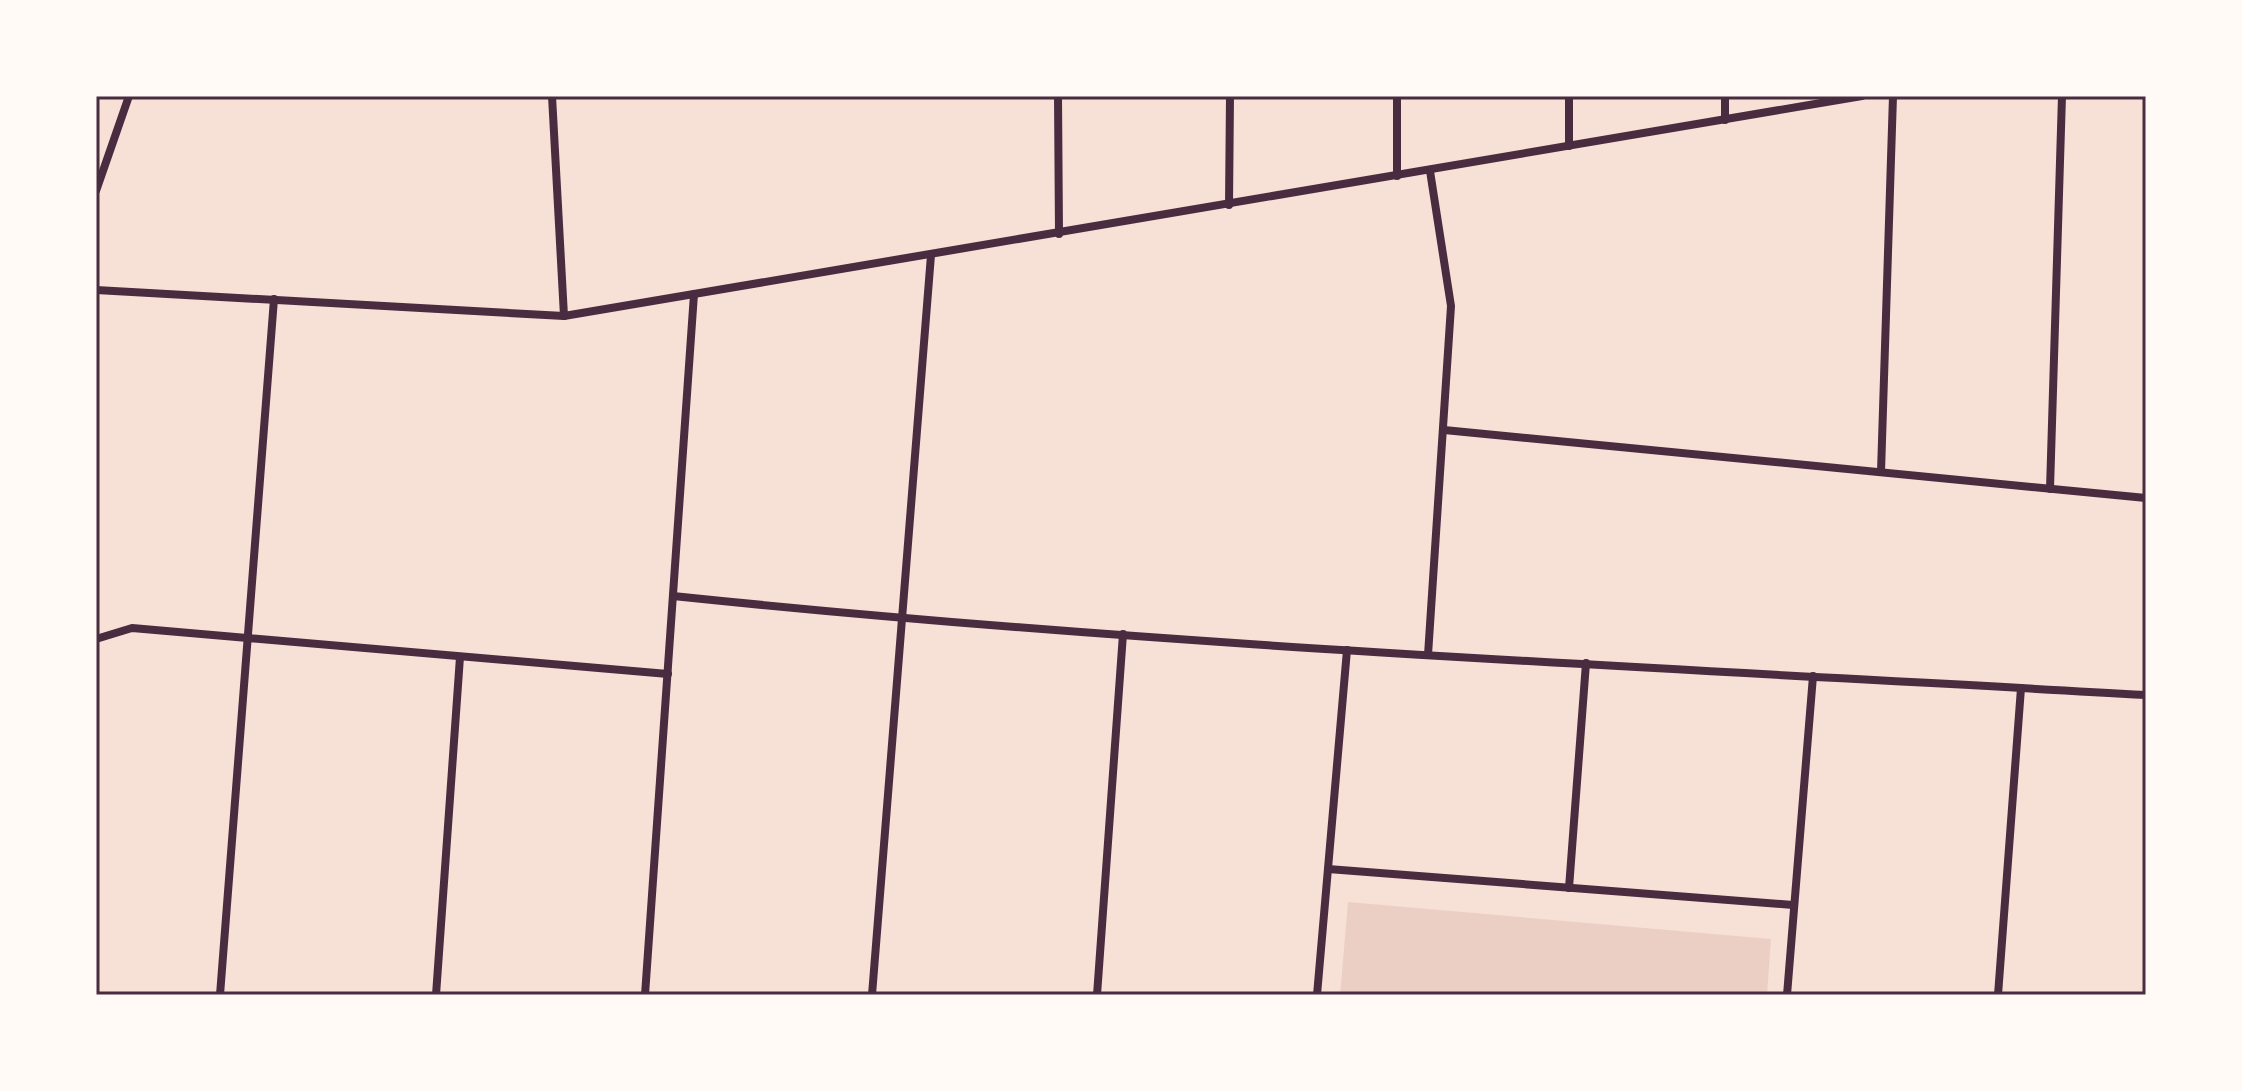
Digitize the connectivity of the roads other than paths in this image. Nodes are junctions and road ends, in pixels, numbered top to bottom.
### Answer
1 (129, 96) edge
2 (552, 96) edge
3 (1058, 96) edge
4 (1230, 96) edge
5 (1397, 96) edge
6 (1569, 96) edge
7 (1725, 96) edge
8 (1862, 96) edge
9 (1893, 96) edge
10 (2062, 96) edge
11 (1725, 120) junction
12 (1569, 146) junction
13 (1430, 171) junction
14 (1397, 176) junction
15 (96, 191) edge
16 (1229, 205) junction
17 (1059, 234) junction
18 (931, 255) junction
19 (96, 290) edge
20 (694, 294) junction
21 (274, 299) junction
22 (564, 316) junction
23 (1444, 430) junction
24 (1881, 472) junction
25 (2050, 489) junction
26 (2146, 498) edge
27 (673, 596) junction
28 (902, 620) junction
29 (1123, 634) junction
30 (249, 638) junction
31 (96, 639) edge
32 (1347, 650) junction
33 (1428, 655) junction
34 (460, 657) junction
35 (1586, 663) junction
36 (668, 674) junction
37 (1813, 676) junction
38 (2021, 688) junction
39 (2146, 695) edge
40 (1328, 869) junction
41 (1569, 888) junction
42 (1793, 905) junction
43 (220, 995) edge
44 (436, 995) edge
45 (645, 995) edge
46 (872, 995) edge
47 (1097, 995) edge
48 (1317, 995) edge
49 (1787, 995) edge
50 (1998, 995) edge

1 - 15 street
2 - 22 street
3 - 17 street
4 - 16 street
5 - 14 street
6 - 12 street
7 - 11 street
8 - 11 street
9 - 24 street
10 - 25 street
11 - 12 street
12 - 13 street
13 - 14 street
13 - 23 street
14 - 16 street
16 - 17 street
17 - 18 street
18 - 20 street
18 - 28 street
19 - 21 street
20 - 22 street
20 - 27 street
21 - 22 street
21 - 30 street
23 - 24 street
23 - 33 street
24 - 25 street
25 - 26 street
27 - 28 street
27 - 36 street
28 - 29 street
28 - 46 street
29 - 32 street
29 - 47 street
30 - 31 street
30 - 34 street
30 - 43 street
32 - 33 street
32 - 40 street
33 - 35 street
34 - 36 street
34 - 44 street
35 - 37 street
35 - 41 street
36 - 45 street
37 - 38 street
37 - 42 street
38 - 39 street
38 - 50 street
40 - 41 street
40 - 48 street
41 - 42 street
42 - 49 street

